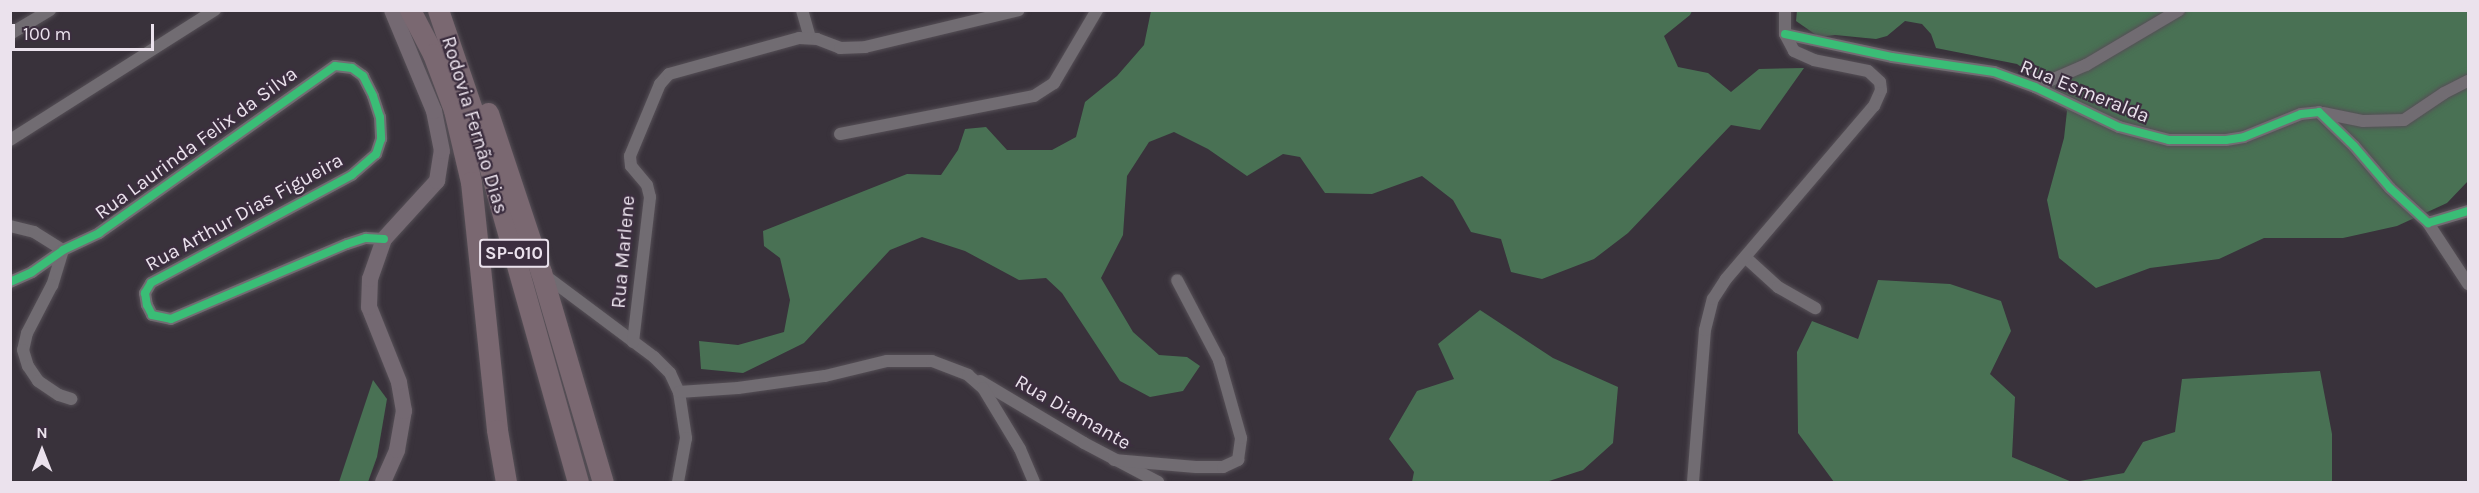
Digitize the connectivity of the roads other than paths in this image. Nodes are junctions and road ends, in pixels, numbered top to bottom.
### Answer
1 (50, 10) edge
2 (215, 10) edge
3 (392, 10) edge
4 (399, 10) edge
5 (410, 10) edge
6 (802, 10) edge
7 (1019, 10) edge
8 (1097, 10) edge
9 (1785, 10) edge
10 (2179, 10) edge
11 (441, 17) edge
12 (10, 34) edge
13 (1785, 34) junction
14 (810, 38) junction
15 (433, 54) junction
16 (2469, 81) edge
17 (2035, 87) junction
18 (2319, 112) junction
19 (380, 117) joint
20 (840, 134) dead end
21 (10, 140) edge
22 (2469, 211) edge
23 (2428, 223) junction
24 (10, 226) edge
25 (384, 238) junction
26 (63, 250) junction
27 (1745, 257) junction
28 (541, 272) junction
29 (1178, 280) dead end
30 (10, 282) edge
31 (2469, 284) edge
32 (1815, 308) dead end
33 (633, 342) junction
34 (968, 375) junction
35 (679, 393) junction
36 (71, 399) dead end
37 (1114, 460) junction
38 (1036, 482) edge
39 (383, 483) edge
40 (506, 483) edge
41 (578, 483) edge
42 (603, 483) edge
43 (678, 483) edge
44 (1158, 483) edge
45 (1693, 483) edge

1 - 12 street
2 - 21 street
3 - 25 street
4 - 15 highway
5 - 15 highway, Rodovia Fernão Dias / SP-010
6 - 14 street
7 - 14 street, Rua Marlene
8 - 20 street
9 - 13 street
10 - 17 street
11 - 28 highway
11 - 41 highway, Rodovia Fernão Dias / SP-010
13 - 17 street, Rua Esmeralda
13 - 27 street
14 - 33 street, Rua Marlene
15 - 40 highway, Rodovia Fernão Dias / SP-010
16 - 18 street, Rua Esmeralda
17 - 18 street, Rua Esmeralda
18 - 23 street
19 - 25 street, Rua Arthur Dias Figueira
19 - 26 street, Rua Laurinda Felix da Silva
22 - 23 street
23 - 31 street
24 - 26 street
25 - 39 street
26 - 30 street, Rua Laurinda Felix da Silva
26 - 36 street
27 - 32 street
27 - 45 street
28 - 33 street
28 - 42 highway
29 - 37 street
33 - 35 street
34 - 35 street, Rua Diamante
34 - 37 street, Rua Diamante
34 - 38 street
35 - 43 street
37 - 44 street, Rua Diamante

